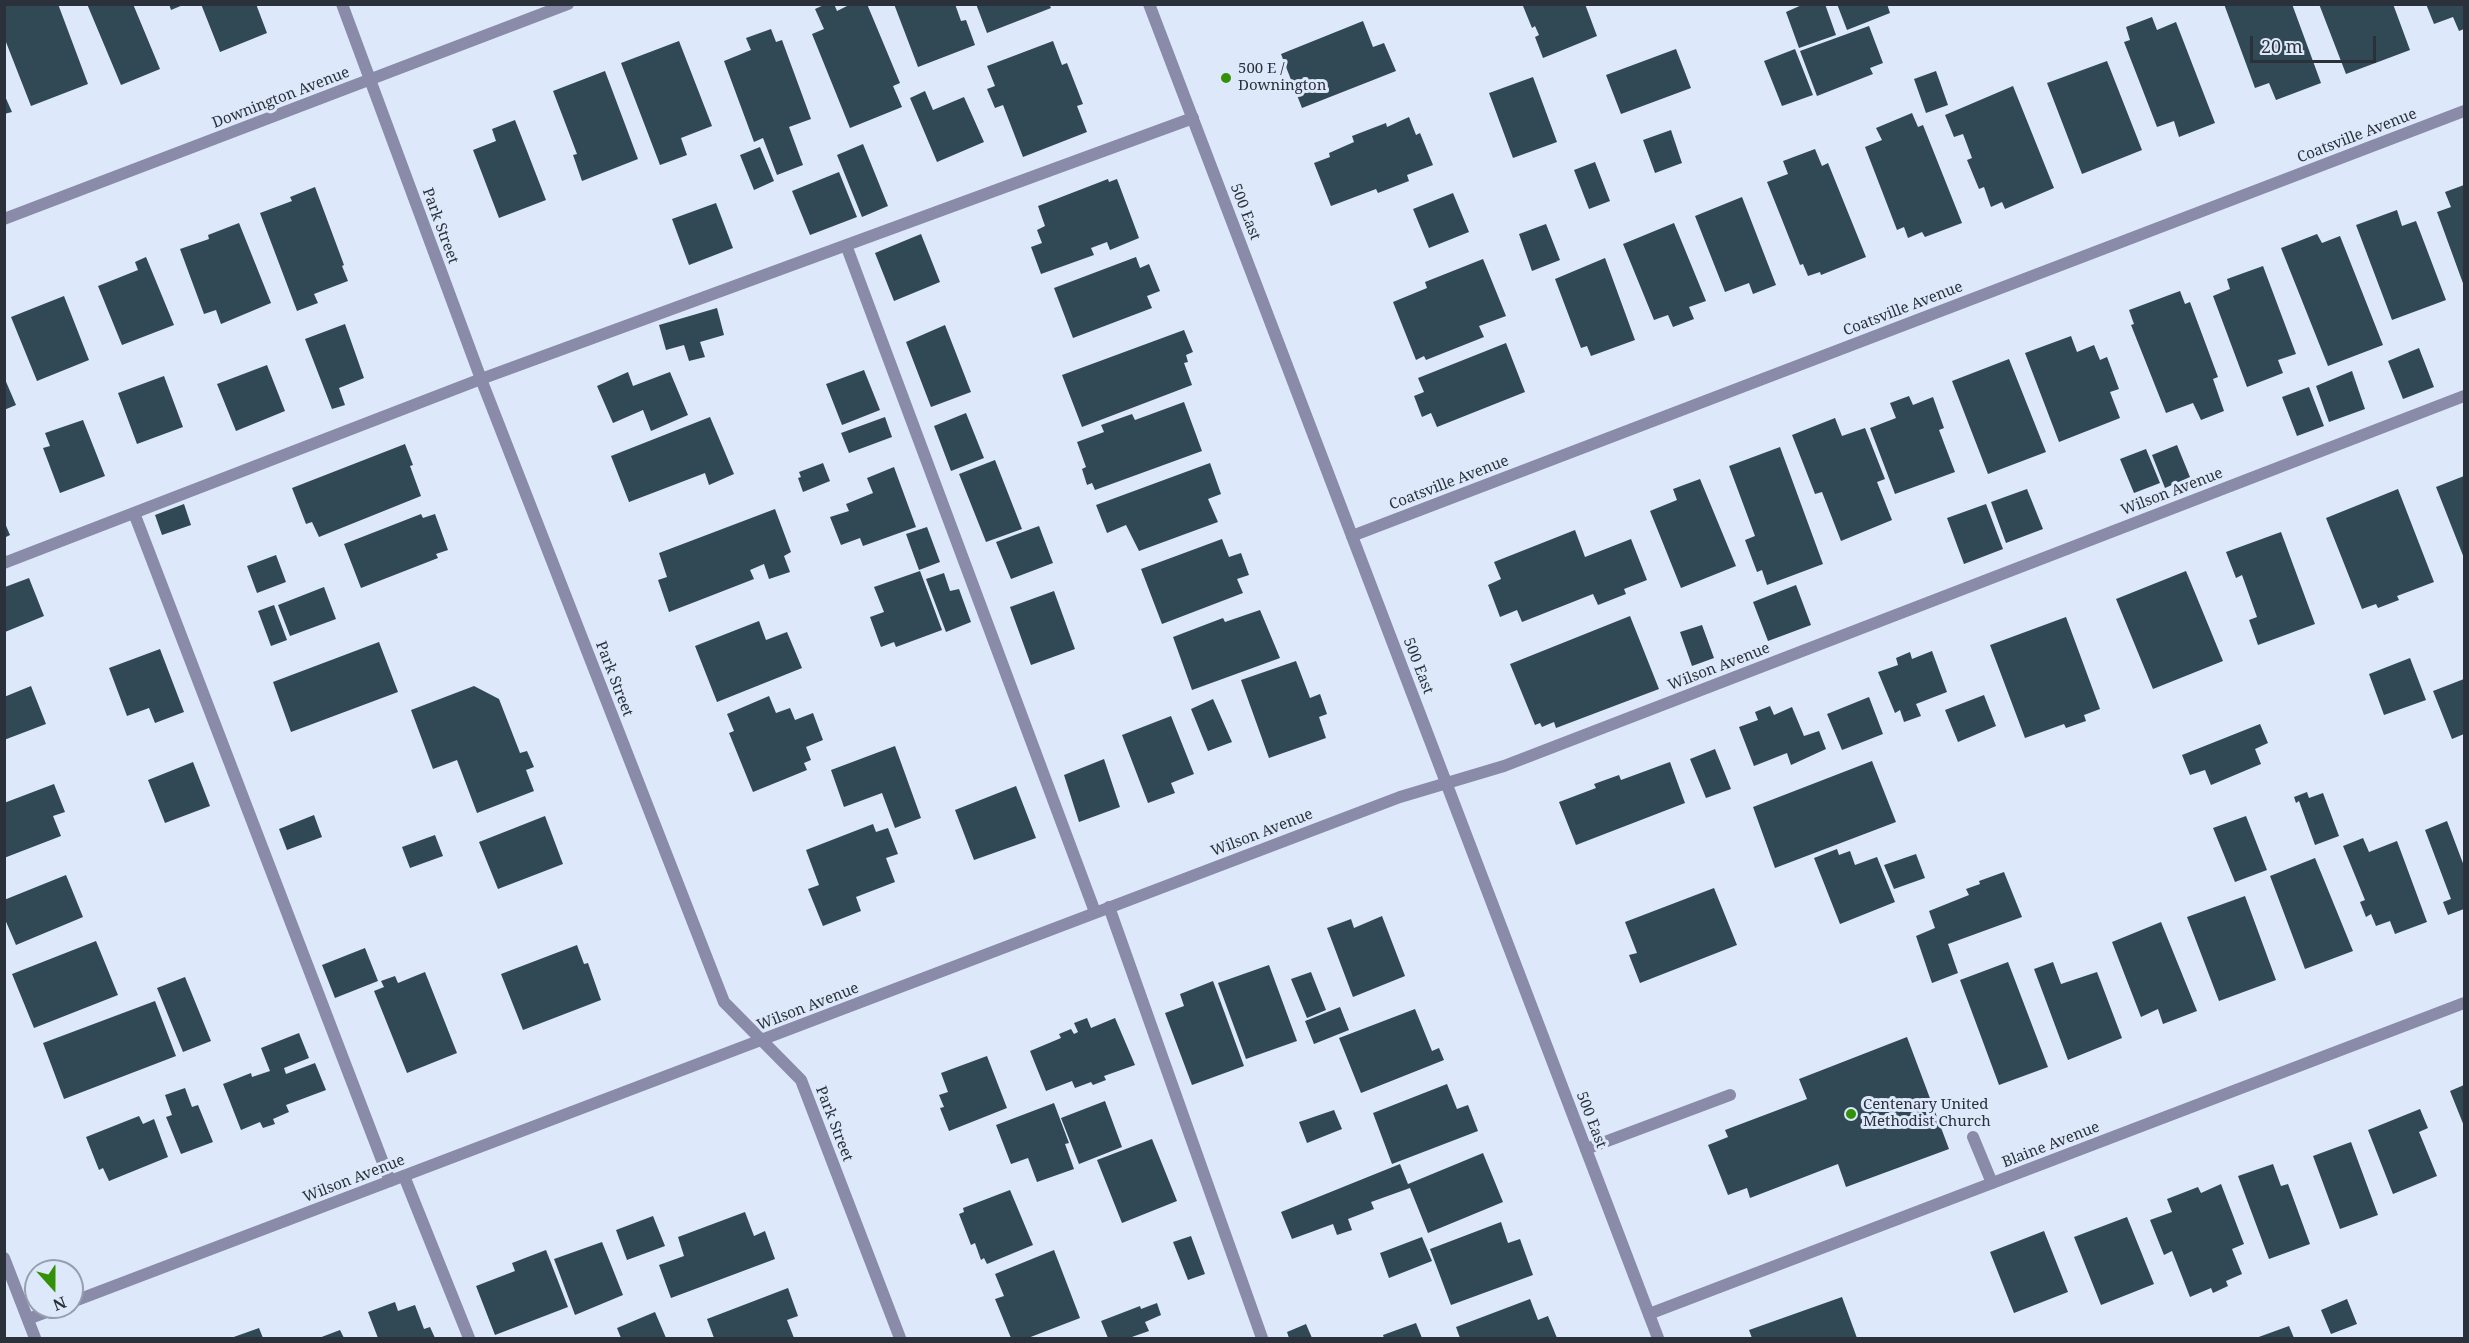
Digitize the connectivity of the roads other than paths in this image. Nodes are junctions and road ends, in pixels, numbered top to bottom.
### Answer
1 (342, 4) edge
2 (568, 4) edge
3 (1151, 5) edge
4 (370, 80) junction
5 (2464, 111) edge
6 (1193, 118) junction
7 (4, 219) edge
8 (846, 245) junction
9 (481, 379) junction
10 (2464, 396) edge
11 (134, 513) junction
12 (1352, 536) junction
13 (4, 563) edge
14 (1446, 783) junction
15 (1109, 907) junction
16 (1095, 912) junction
17 (2464, 1003) edge
18 (763, 1040) junction
19 (1730, 1095) dead end
20 (1973, 1137) dead end
21 (1586, 1149) junction
22 (404, 1176) junction
23 (390, 1181) junction
24 (1992, 1184) junction
25 (4, 1258) edge
26 (84, 1297) edge
27 (24, 1309) edge
28 (1649, 1314) junction
29 (28, 1319) edge
30 (35, 1338) edge
31 (469, 1338) edge
32 (900, 1338) edge
33 (1262, 1338) edge
34 (1658, 1338) edge

1 - 4 street, Park Street
2 - 4 street, Downington Avenue
3 - 6 street, 500 East
4 - 7 street, Downington Avenue
4 - 9 street, Park Street
5 - 12 street, Coatsville Avenue
6 - 8 street
6 - 12 street, 500 East
8 - 9 street
8 - 16 street
9 - 11 street
9 - 18 street, Park Street
10 - 14 street, Wilson Avenue
11 - 13 street
11 - 23 street
12 - 14 street, 500 East
14 - 15 street, Wilson Avenue
14 - 21 street, 500 East
15 - 16 street, Wilson Avenue
15 - 33 street
16 - 18 street, Wilson Avenue
17 - 24 street, Blaine Avenue
18 - 22 street, Wilson Avenue
18 - 32 street, Park Street
19 - 21 street
20 - 24 street
21 - 28 street, 500 East
22 - 23 street, Wilson Avenue
22 - 31 street
23 - 26 street, Wilson Avenue
24 - 28 street, Blaine Avenue
25 - 27 street
28 - 34 street, 500 East
29 - 30 street

